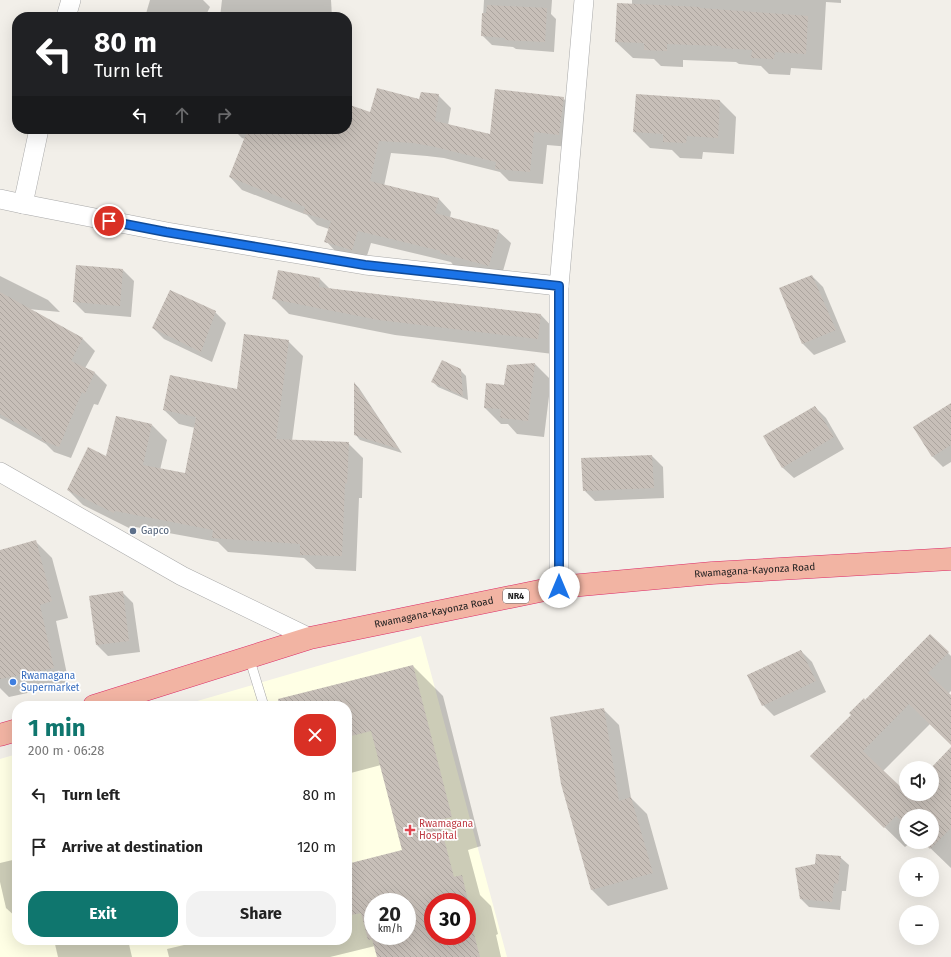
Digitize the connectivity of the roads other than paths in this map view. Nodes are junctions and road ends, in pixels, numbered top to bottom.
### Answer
1 (71, 0) edge
2 (584, 0) edge
3 (67, 12) edge
4 (38, 134) edge
5 (0, 199) edge
6 (22, 204) junction
7 (559, 286) junction
8 (0, 472) edge
9 (951, 559) edge
10 (559, 587) junction
11 (310, 638) junction
12 (249, 657) junction
13 (110, 701) edge
14 (262, 701) edge
15 (12, 731) edge
16 (0, 735) edge

1 - 3 street
2 - 7 street
4 - 6 street
5 - 6 street
6 - 7 street
7 - 10 street
8 - 11 street
9 - 10 highway, Rwamagana-Kayonza Road / NR4
10 - 11 highway, Rwamagana-Kayonza Road / NR4
11 - 12 highway, Rwamagana-Kayonza Road / NR4
12 - 13 highway, Rwamagana-Kayonza Road / NR4
12 - 14 lane
15 - 16 highway

